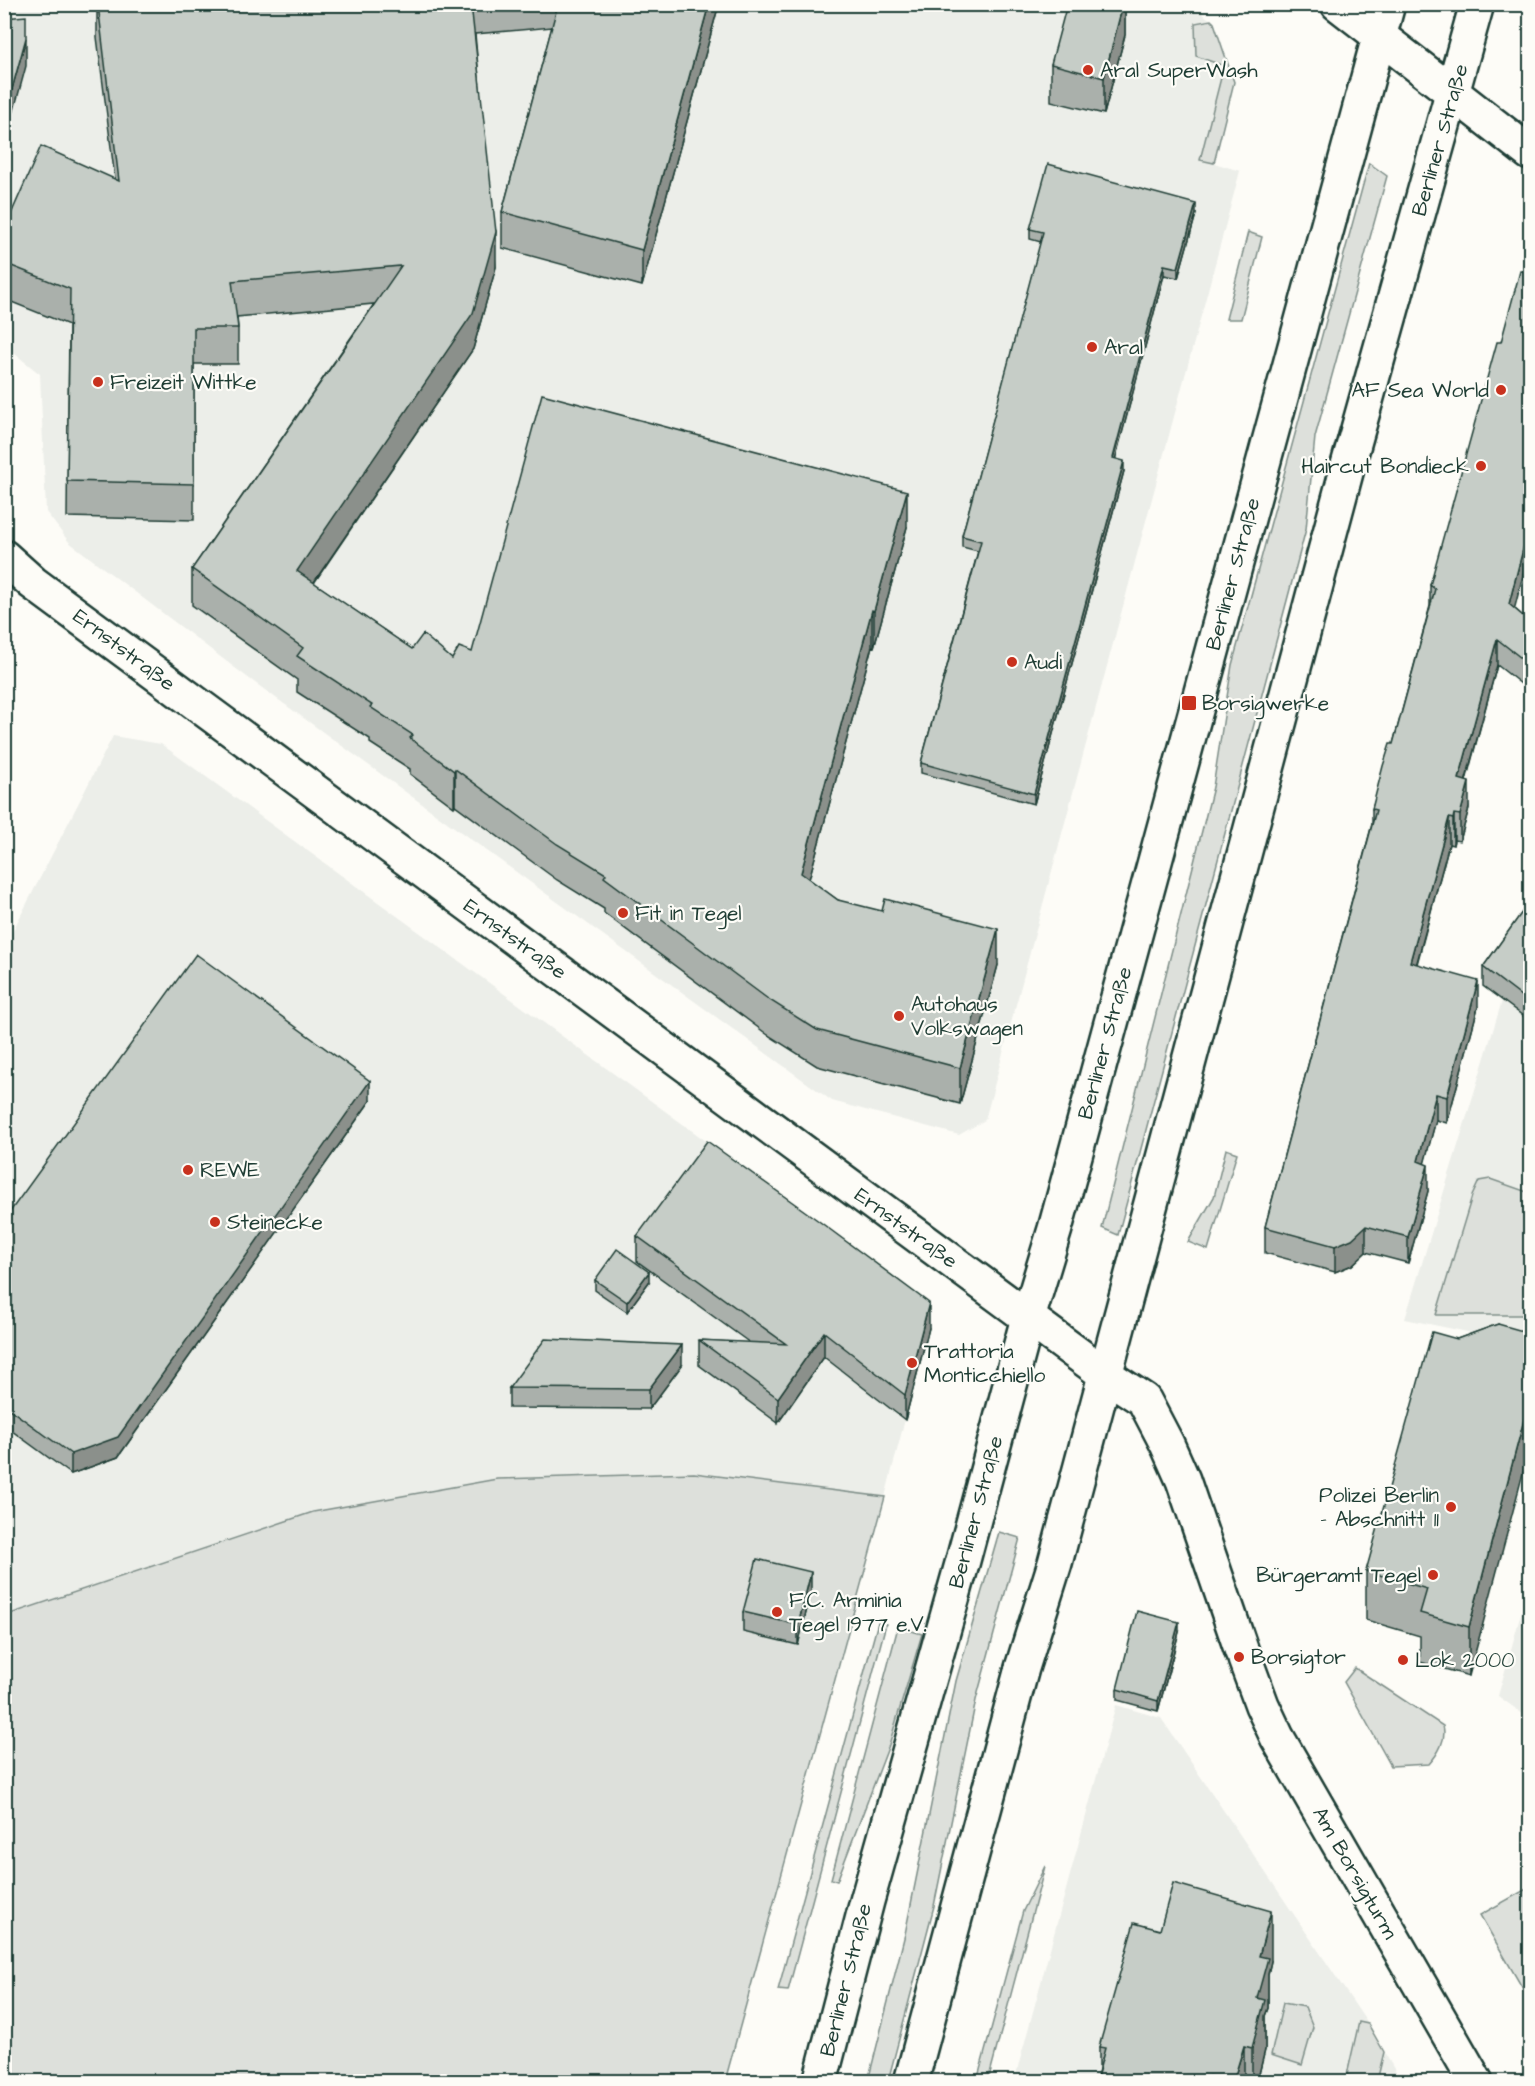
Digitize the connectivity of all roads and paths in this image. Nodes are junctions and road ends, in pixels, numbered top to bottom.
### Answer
1 (1338, 4) edge
2 (1388, 4) edge
3 (1477, 4) edge
4 (1380, 36) junction
5 (1453, 93) junction
6 (1530, 153) edge
7 (4, 557) edge
8 (1028, 1318) junction
9 (1106, 1375) junction
10 (820, 2082) edge
11 (911, 2082) edge
12 (1476, 2082) edge

1 - 4 main road
2 - 4 main road, Berliner Straße
3 - 5 main road, Berliner Straße
4 - 5 main road
4 - 8 main road, Berliner Straße
5 - 6 main road
5 - 9 main road, Berliner Straße
7 - 8 main road, Ernststraße
8 - 9 main road, Am Borsigturm
8 - 10 main road, Berliner Straße
9 - 11 main road, Berliner Straße
9 - 12 main road, Am Borsigturm

